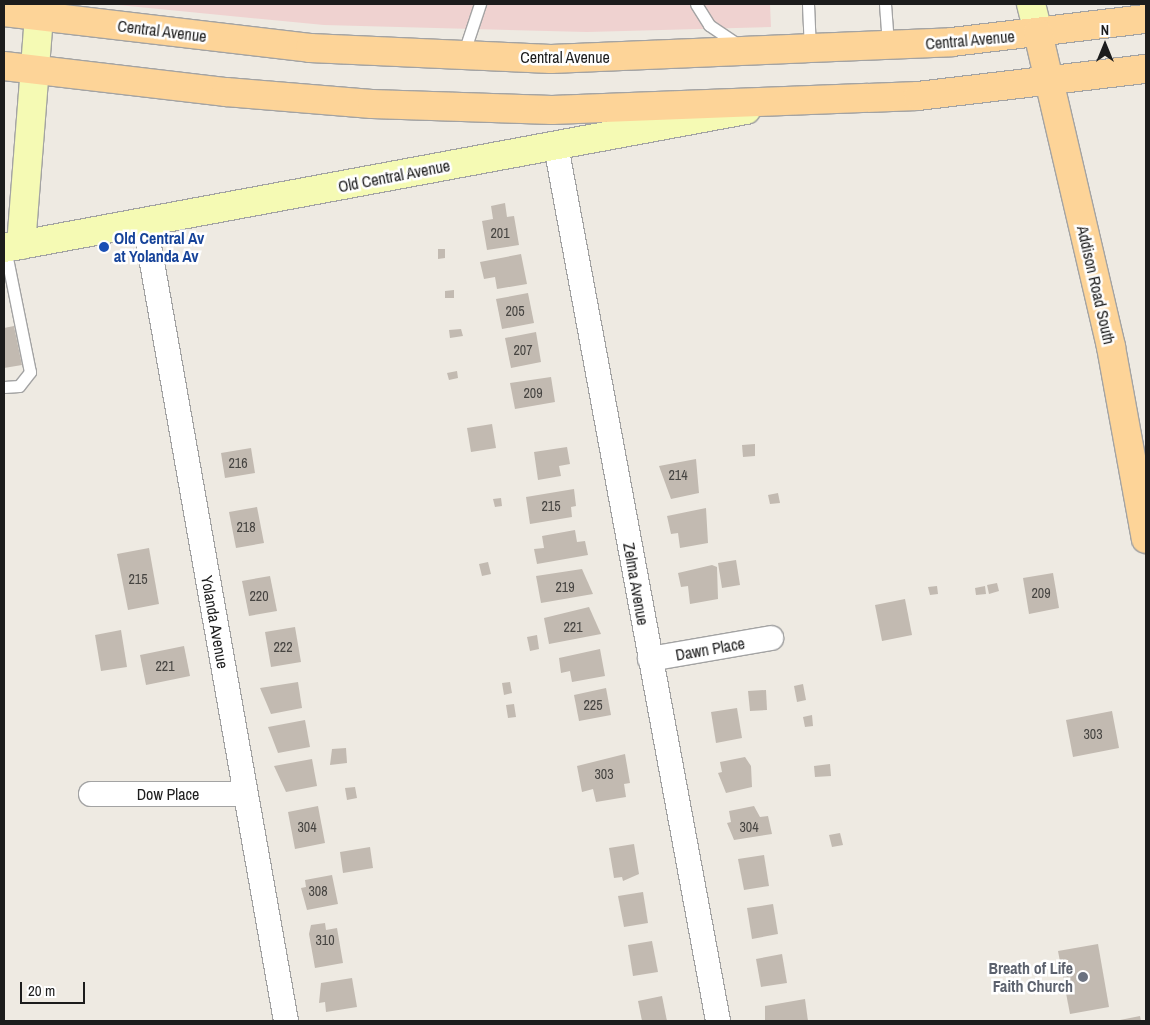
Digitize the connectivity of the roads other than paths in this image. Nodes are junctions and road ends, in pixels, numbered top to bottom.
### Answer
1 (480, 4) edge
2 (696, 4) edge
3 (808, 4) edge
4 (885, 4) edge
5 (1031, 4) edge
6 (41, 10) edge
7 (4, 12) edge
8 (1146, 19) edge
9 (1038, 33) junction
10 (888, 46) junction
11 (810, 52) junction
12 (772, 53) junction
13 (463, 56) junction
14 (4, 66) edge
15 (1146, 69) edge
16 (35, 70) junction
17 (1050, 83) junction
18 (784, 102) junction
19 (556, 146) junction
20 (145, 223) junction
21 (10, 247) edge
22 (8, 296) edge
23 (4, 387) edge
24 (1146, 539) edge
25 (771, 638) dead end
26 (650, 660) junction
27 (91, 794) dead end
28 (245, 794) junction
29 (286, 1021) edge
30 (718, 1021) edge

1 - 13 lane
2 - 12 lane
3 - 11 lane
4 - 10 lane
5 - 9 main road
6 - 7 main road, Central Avenue
6 - 13 main road, Central Avenue
6 - 16 main road
8 - 9 main road, Central Avenue
9 - 10 main road, Central Avenue
9 - 17 main road, Addison Road South
10 - 11 main road, Central Avenue
11 - 12 main road, Central Avenue
12 - 13 main road, Central Avenue
14 - 16 main road
15 - 17 main road
16 - 18 main road
16 - 21 main road
17 - 18 main road
17 - 24 main road, Addison Road South
18 - 19 main road, Old Central Avenue
19 - 20 main road, Old Central Avenue
19 - 26 street, Zelma Avenue
20 - 21 main road, Old Central Avenue
20 - 28 street, Yolanda Avenue
21 - 22 lane
22 - 23 lane
25 - 26 street, Dawn Place
26 - 30 street, Zelma Avenue
27 - 28 street, Dow Place
28 - 29 street, Yolanda Avenue

